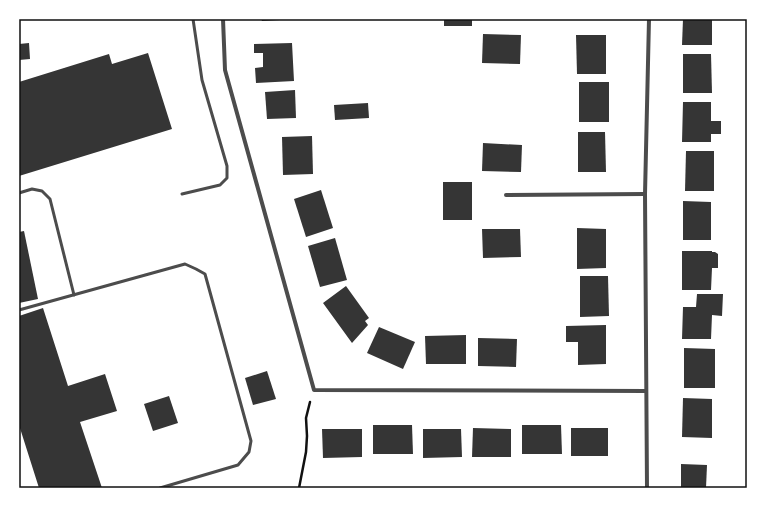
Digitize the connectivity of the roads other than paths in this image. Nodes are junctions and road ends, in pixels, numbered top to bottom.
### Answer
1 (193, 19) edge
2 (223, 19) edge
3 (649, 19) edge
4 (19, 193) edge
5 (182, 194) dead end
6 (645, 194) junction
7 (506, 196) dead end
8 (74, 295) junction
9 (19, 310) edge
10 (646, 391) junction
11 (165, 487) edge
12 (160, 488) edge
13 (647, 488) edge

1 - 5 lane
2 - 10 street
3 - 6 street
4 - 8 lane
6 - 7 street
6 - 10 street
8 - 9 lane
8 - 11 lane
10 - 13 street
11 - 12 lane

